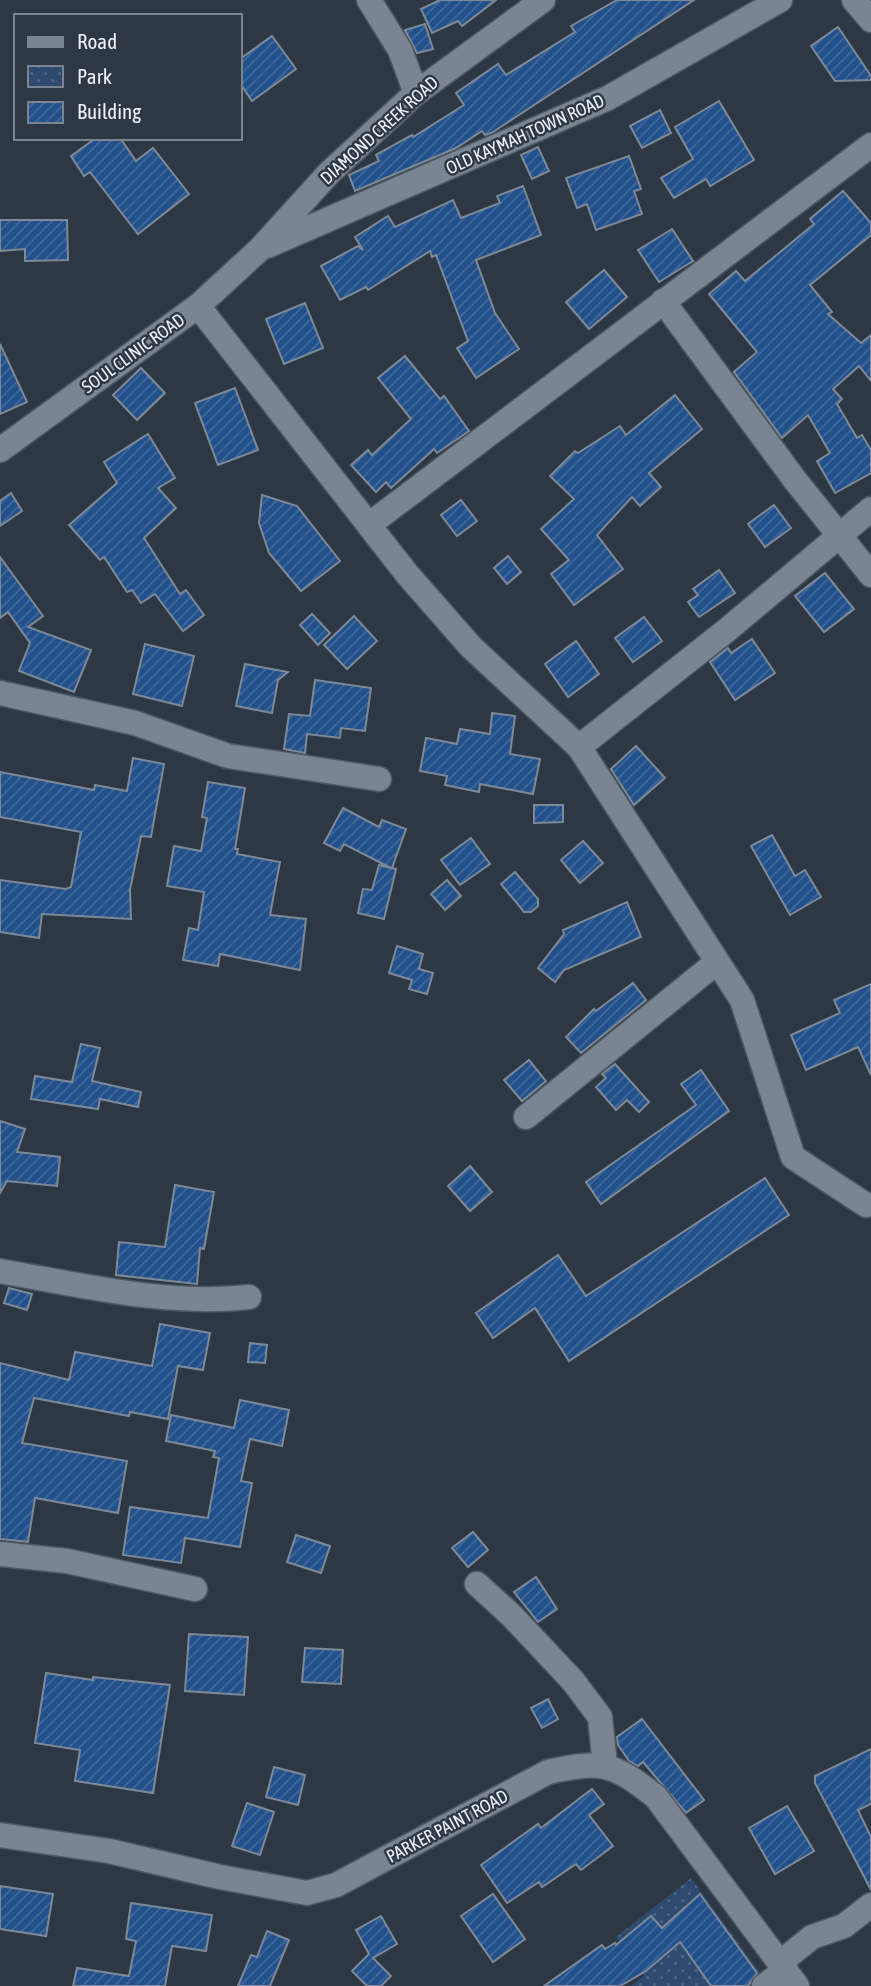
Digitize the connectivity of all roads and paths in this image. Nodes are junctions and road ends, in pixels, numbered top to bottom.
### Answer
1 (369, 0) edge
2 (543, 0) edge
3 (780, 0) edge
4 (854, 0) edge
5 (871, 20) edge
6 (416, 93) junction
7 (871, 145) edge
8 (260, 249) junction
9 (663, 301) junction
10 (198, 306) junction
11 (0, 450) edge
12 (871, 509) edge
13 (370, 524) junction
14 (838, 534) junction
15 (871, 575) edge
16 (0, 693) edge
17 (579, 747) junction
18 (379, 779) dead end
19 (717, 962) junction
20 (526, 1117) dead end
21 (866, 1205) dead end
22 (0, 1271) edge
23 (250, 1297) dead end
24 (0, 1554) edge
25 (477, 1584) dead end
26 (195, 1590) dead end
27 (605, 1765) junction
28 (0, 1835) edge
29 (871, 1905) edge
30 (788, 1973) edge
31 (764, 1986) edge

1 - 6 street
2 - 6 street, DIAMOND CREEK ROAD
3 - 8 street, OLD KAYMAH TOWN ROAD
4 - 5 street
6 - 8 street, DIAMOND CREEK ROAD
7 - 9 street
8 - 10 street, SOUL CLINIC ROAD
9 - 13 street
9 - 14 street
10 - 11 street, SOUL CLINIC ROAD
10 - 13 street
12 - 14 street
13 - 17 street
14 - 15 street
14 - 17 street
16 - 18 street
17 - 19 street
19 - 20 street
19 - 21 street
22 - 23 street
24 - 26 street
25 - 27 street
27 - 28 street, PARKER PAINT ROAD
27 - 30 street
29 - 30 street
30 - 31 street

